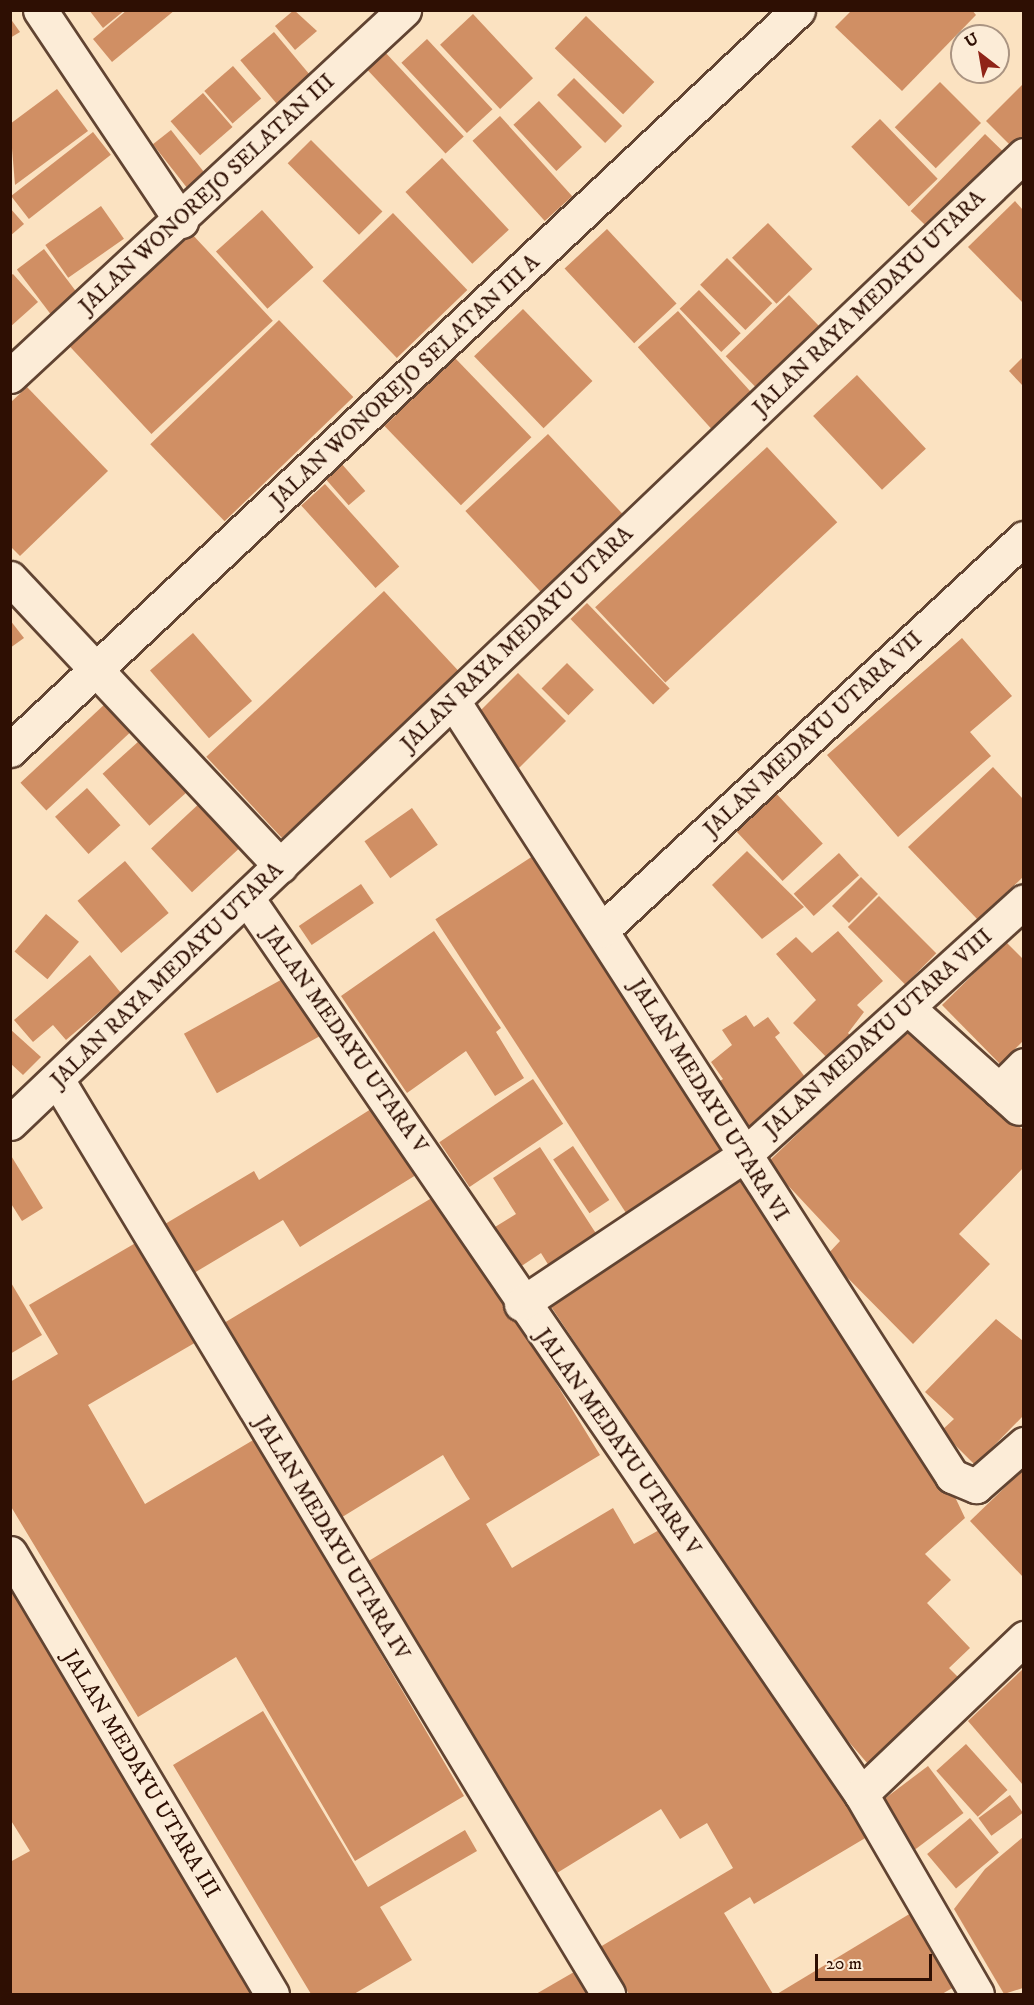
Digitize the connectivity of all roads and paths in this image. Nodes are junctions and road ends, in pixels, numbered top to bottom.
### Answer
1 (40, 10) edge
2 (404, 10) edge
3 (798, 10) edge
4 (1019, 169) edge
5 (181, 221) junction
6 (10, 376) edge
7 (1023, 538) edge
8 (10, 579) edge
9 (97, 669) junction
10 (453, 701) junction
11 (10, 750) edge
12 (280, 866) junction
13 (247, 898) junction
14 (1023, 901) edge
15 (602, 930) junction
16 (908, 1008) junction
17 (1023, 1065) edge
18 (58, 1081) junction
19 (10, 1123) edge
20 (743, 1156) junction
21 (521, 1304) junction
22 (1023, 1444) edge
23 (10, 1552) edge
24 (1023, 1638) edge
25 (861, 1794) junction
26 (272, 1995) edge
27 (608, 1995) edge
28 (976, 1995) edge

1 - 5 street
2 - 5 street, JALAN WONOREJO SELATAN III
3 - 9 street, JALAN WONOREJO SELATAN III A
4 - 10 street, JALAN RAYA MEDAYU UTARA
5 - 6 street, JALAN WONOREJO SELATAN III
7 - 15 street, JALAN MEDAYU UTARA VII
8 - 9 street
9 - 11 street, JALAN WONOREJO SELATAN III A
9 - 12 street
10 - 12 street, JALAN RAYA MEDAYU UTARA
10 - 15 street, JALAN MEDAYU UTARA VI
12 - 13 street, JALAN RAYA MEDAYU UTARA
13 - 18 street, JALAN RAYA MEDAYU UTARA
13 - 21 street, JALAN MEDAYU UTARA V
14 - 16 street, JALAN MEDAYU UTARA VIII
15 - 20 street, JALAN MEDAYU UTARA VI
16 - 17 street
16 - 20 street, JALAN MEDAYU UTARA VIII
18 - 19 street, JALAN RAYA MEDAYU UTARA
18 - 27 street, JALAN MEDAYU UTARA IV
20 - 21 street, JALAN MEDAYU UTARA VIII
20 - 22 street, JALAN MEDAYU UTARA VI
21 - 25 street, JALAN MEDAYU UTARA V
23 - 26 street, JALAN MEDAYU UTARA III
24 - 25 street
25 - 28 street, JALAN MEDAYU UTARA V

